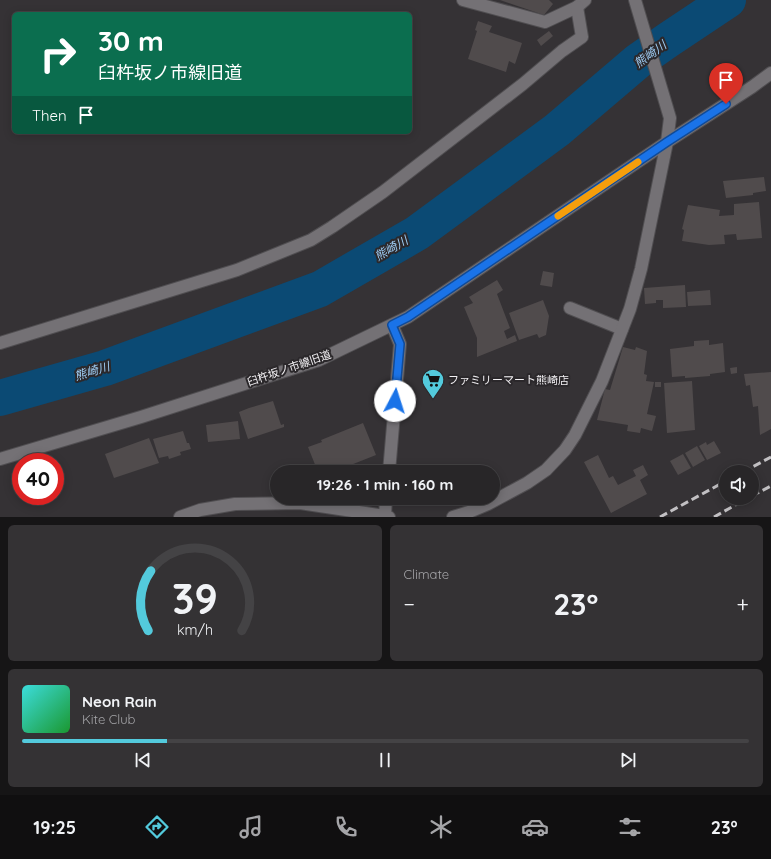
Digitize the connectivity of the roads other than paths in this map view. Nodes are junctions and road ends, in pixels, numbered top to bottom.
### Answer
1 (463, 0) edge
2 (635, 0) edge
3 (581, 4) edge
4 (771, 73) edge
5 (667, 142) junction
6 (570, 308) dead end
7 (392, 325) junction
8 (617, 327) junction
9 (0, 342) edge
10 (0, 458) edge
11 (390, 465) edge
12 (386, 505) edge
13 (180, 517) edge
14 (386, 517) edge
15 (453, 517) edge

1 - 3 street
2 - 5 street
3 - 9 street
4 - 5 street, 臼杵坂ノ市線旧道
5 - 7 street, 臼杵坂ノ市線旧道
5 - 8 street
6 - 8 street
7 - 10 street, 臼杵坂ノ市線旧道
7 - 11 street
8 - 15 street
12 - 14 street
13 - 14 street

